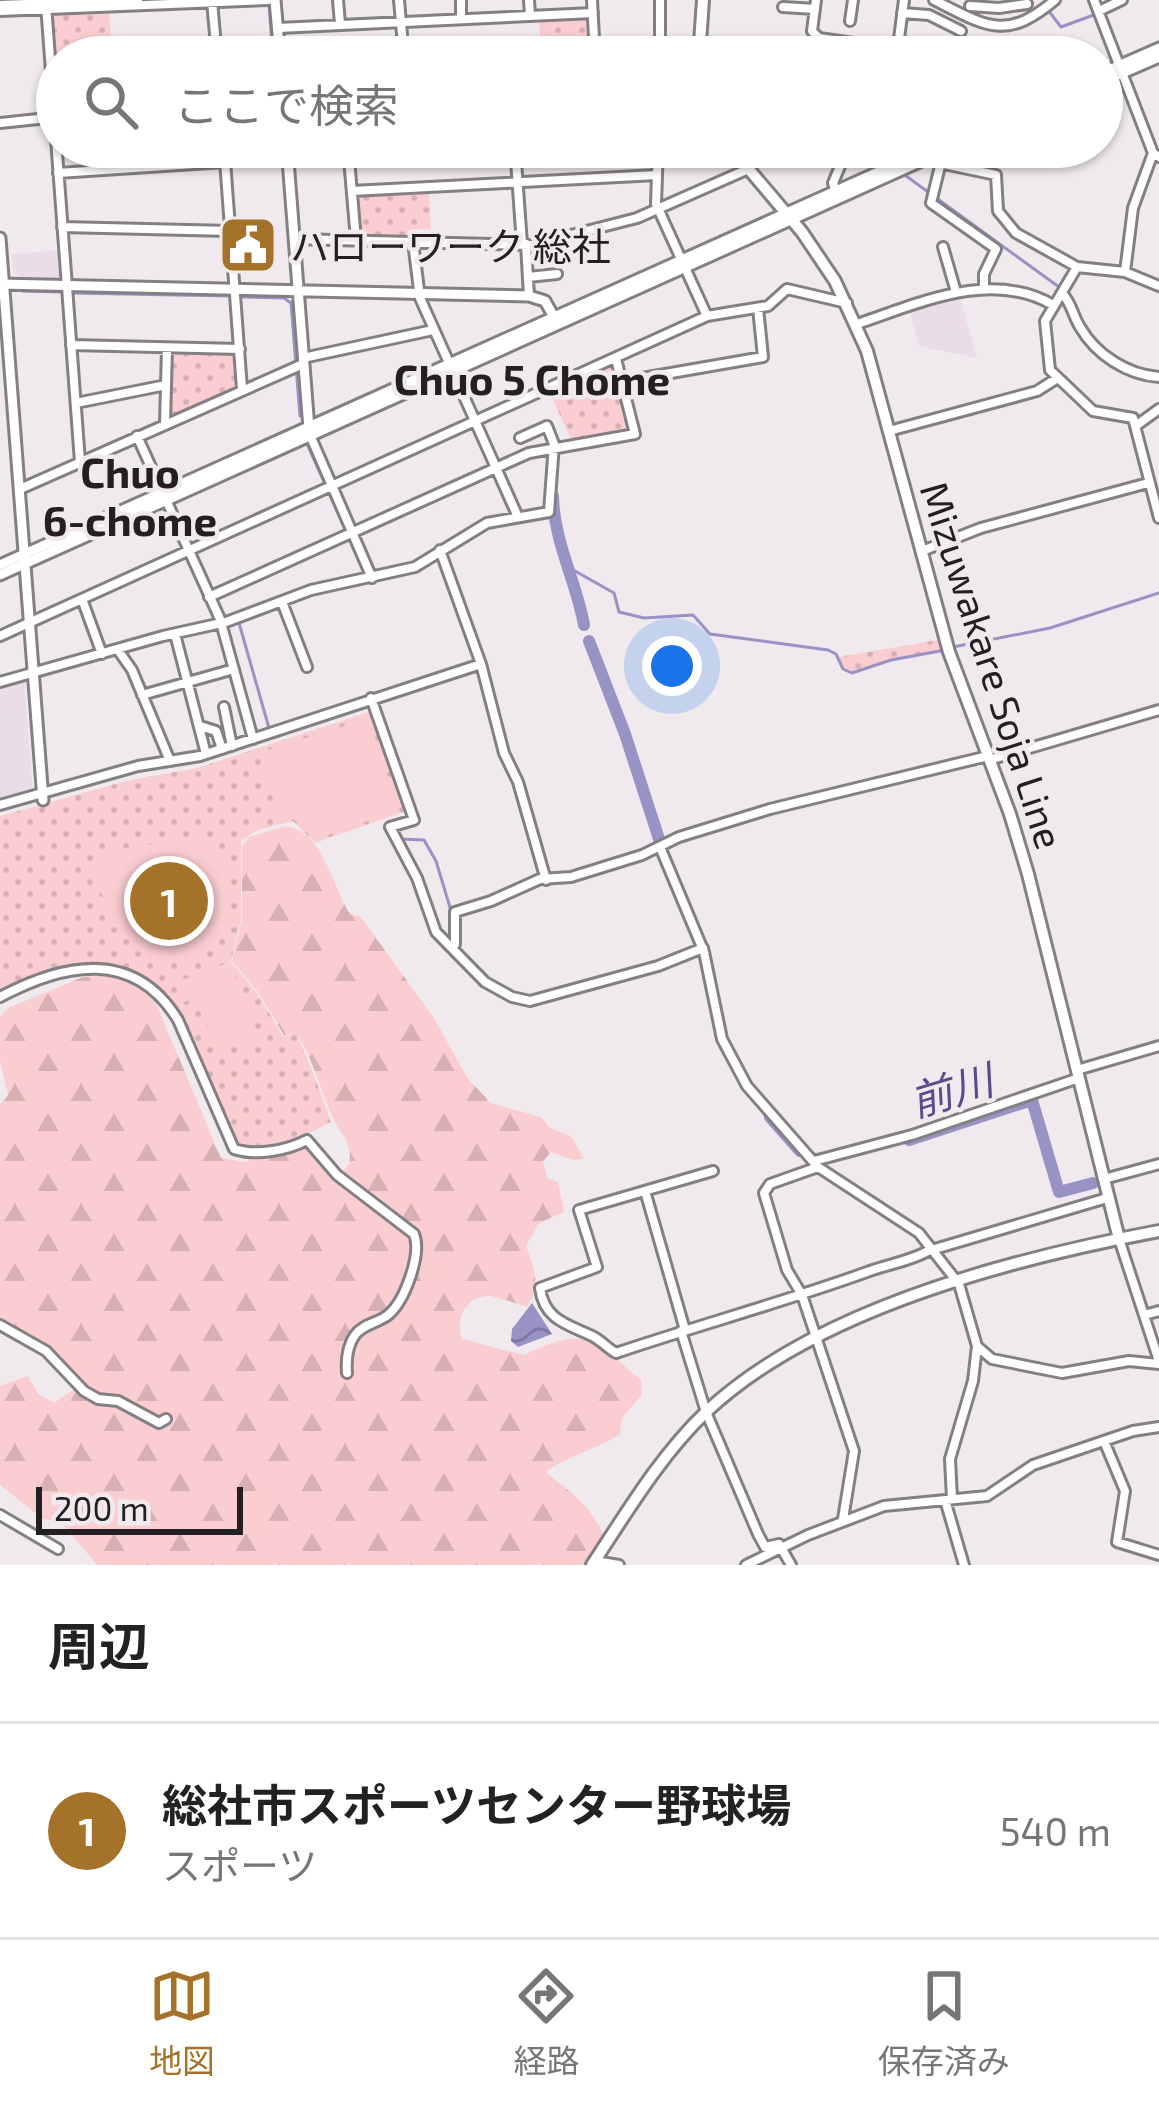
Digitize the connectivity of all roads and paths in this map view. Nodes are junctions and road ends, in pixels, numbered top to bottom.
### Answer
1 (138, 0) edge
2 (271, 0) edge
3 (338, 0) edge
4 (399, 0) edge
5 (460, 0) edge
6 (529, 0) edge
7 (592, 0) edge
8 (660, 0) edge
9 (703, 0) edge
10 (853, 0) edge
11 (904, 0) edge
12 (1055, 0) edge
13 (1094, 0) edge
14 (1122, 0) edge
15 (102, 1) edge
16 (212, 1) edge
17 (196, 2) edge
18 (935, 2) edge
19 (1026, 2) edge
20 (970, 3) edge
21 (86, 4) edge
22 (788, 5) edge
23 (816, 5) edge
24 (46, 6) junction
25 (0, 8) edge
26 (592, 13) junction
27 (902, 13) junction
28 (1100, 13) junction
29 (530, 15) junction
30 (929, 15) junction
31 (968, 17) junction
32 (461, 18) junction
33 (1031, 18) junction
34 (401, 21) junction
35 (850, 21) dead end
36 (340, 25) junction
37 (278, 28) junction
38 (961, 31) dead end
39 (50, 36) edge
40 (215, 36) edge
41 (279, 36) edge
42 (402, 36) edge
43 (594, 36) edge
44 (659, 36) edge
45 (701, 36) edge
46 (816, 36) edge
47 (901, 36) edge
48 (1109, 36) edge
49 (1159, 52) edge
50 (1123, 68) edge
51 (1123, 71) edge
52 (36, 119) edge
53 (0, 123) edge
54 (1156, 155) edge
55 (58, 168) edge
56 (125, 168) edge
57 (225, 168) edge
58 (288, 168) edge
59 (350, 168) edge
60 (517, 168) edge
61 (657, 168) edge
62 (839, 168) edge
63 (895, 168) edge
64 (896, 168) edge
65 (936, 168) edge
66 (978, 168) edge
67 (746, 170) joint
68 (58, 172) junction
69 (657, 175) junction
70 (518, 182) junction
71 (835, 190) junction
72 (352, 191) junction
73 (658, 209) junction
74 (787, 216) junction
75 (62, 227) junction
76 (230, 232) junction
77 (0, 238) edge
78 (294, 239) junction
79 (356, 240) junction
80 (413, 242) junction
81 (524, 244) junction
82 (944, 247) dead end
83 (683, 263) junction
84 (1077, 267) junction
85 (1125, 272) junction
86 (557, 274) dead end
87 (528, 277) junction
88 (2, 284) edge
89 (1159, 286) edge
90 (984, 289) junction
91 (67, 290) junction
92 (297, 291) junction
93 (1064, 291) junction
94 (956, 292) junction
95 (419, 293) junction
96 (235, 294) junction
97 (529, 296) junction
98 (848, 304) junction
99 (1053, 305) junction
100 (758, 308) junction
101 (707, 316) junction
102 (556, 320) junction
103 (857, 324) junction
104 (434, 330) junction
105 (4, 343) edge
106 (71, 346) junction
107 (167, 348) junction
108 (240, 350) junction
109 (616, 359) junction
110 (300, 363) junction
111 (450, 368) junction
112 (1159, 377) edge
113 (1056, 379) junction
114 (625, 381) junction
115 (166, 386) junction
116 (242, 388) junction
117 (76, 403) junction
118 (1159, 409) edge
119 (475, 422) junction
120 (165, 423) junction
121 (1137, 425) junction
122 (889, 430) junction
123 (310, 431) junction
124 (137, 436) junction
125 (520, 438) dead end
126 (16, 444) junction
127 (0, 447) edge
128 (553, 452) junction
129 (80, 462) junction
130 (497, 471) junction
131 (1148, 483) junction
132 (329, 488) junction
133 (20, 489) junction
134 (164, 496) junction
135 (518, 517) junction
136 (1159, 518) edge
137 (352, 533) junction
138 (922, 551) junction
139 (189, 552) junction
140 (441, 552) junction
141 (25, 559) junction
142 (0, 565) edge
143 (0, 575) edge
144 (372, 578) junction
145 (209, 597) junction
146 (82, 599) junction
147 (283, 604) junction
148 (30, 622) junction
149 (222, 625) junction
150 (175, 635) junction
151 (0, 636) edge
152 (119, 651) junction
153 (102, 654) junction
154 (481, 664) junction
155 (307, 667) dead end
156 (234, 669) junction
157 (34, 672) junction
158 (0, 682) edge
159 (188, 682) junction
160 (142, 695) junction
161 (371, 698) junction
162 (224, 707) dead end
163 (1159, 710) edge
164 (200, 726) junction
165 (253, 739) junction
166 (227, 747) junction
167 (206, 754) junction
168 (989, 758) junction
169 (170, 761) junction
170 (43, 796) junction
171 (0, 805) edge
172 (660, 847) junction
173 (546, 880) junction
174 (455, 944) dead end
175 (703, 948) junction
176 (0, 997) edge
177 (1159, 1046) edge
178 (1078, 1074) junction
179 (816, 1164) junction
180 (1159, 1164) edge
181 (713, 1171) dead end
182 (1102, 1180) junction
183 (645, 1191) junction
184 (1107, 1198) junction
185 (1159, 1232) edge
186 (1119, 1239) junction
187 (932, 1250) junction
188 (956, 1279) junction
189 (802, 1295) junction
190 (1159, 1311) edge
191 (1144, 1315) junction
192 (0, 1326) edge
193 (683, 1331) junction
194 (815, 1338) junction
195 (977, 1346) junction
196 (1159, 1363) edge
197 (347, 1373) dead end
198 (706, 1412) junction
199 (166, 1419) dead end
200 (1159, 1427) edge
201 (1104, 1441) junction
202 (948, 1499) junction
203 (0, 1515) edge
204 (842, 1521) junction
205 (781, 1548) junction
206 (58, 1549) dead end
207 (1159, 1555) edge
208 (593, 1563) edge
209 (619, 1565) edge
210 (746, 1565) edge
211 (791, 1565) edge
212 (964, 1565) edge

1 - 15 street
2 - 16 street
2 - 37 street
3 - 36 street
4 - 34 street
5 - 32 street
6 - 29 street
7 - 26 street
8 - 44 street
9 - 45 main road
10 - 35 street
11 - 27 street
12 - 33 street
13 - 28 street
14 - 28 street
15 - 21 street
16 - 17 street
16 - 40 street
17 - 21 street
18 - 30 street
18 - 31 street
19 - 20 street
19 - 33 street
20 - 31 street
21 - 24 street
22 - 23 street
23 - 46 street
24 - 25 street
24 - 39 street
26 - 29 street
26 - 43 street
27 - 30 street
27 - 47 street
28 - 48 street
29 - 32 street
30 - 38 street
31 - 33 street
32 - 34 street
34 - 36 street
34 - 42 street
36 - 37 street
37 - 41 street
49 - 50 street
51 - 54 street
52 - 53 street
54 - 85 street
55 - 68 street
56 - 68 street
57 - 76 street
58 - 78 street
59 - 72 street
60 - 70 street
61 - 69 street
62 - 71 street
63 - 71 street
64 - 74 street
65 - 90 street
66 - 84 street
67 - 73 street
67 - 74 main road, Mizuwakare Soja Line
68 - 75 street
69 - 70 street
69 - 73 street
70 - 72 street
70 - 81 street
71 - 74 street
72 - 79 street
73 - 81 street
73 - 83 street
74 - 83 street
74 - 98 main road, Mizuwakare Soja Line
75 - 76 street
75 - 91 street
76 - 96 street
77 - 88 street
78 - 79 street
78 - 92 street
79 - 80 street
80 - 81 street
80 - 95 street
81 - 87 street
82 - 94 street
83 - 101 street
83 - 102 street
84 - 85 street
84 - 93 street
85 - 89 street
86 - 87 street
87 - 97 street
88 - 91 street
88 - 105 street
90 - 94 street
90 - 99 street
91 - 96 street
91 - 106 street
92 - 95 street
92 - 96 street
92 - 110 street
93 - 99 street
93 - 112 street
94 - 103 street
95 - 97 street
95 - 104 street
96 - 108 street
97 - 102 street
98 - 100 street
98 - 103 main road, Mizuwakare Soja Line
99 - 113 street
100 - 101 street
100 - 114 street
101 - 109 street
102 - 111 street
103 - 122 main road, Mizuwakare Soja Line
104 - 110 street
104 - 111 street
105 - 126 street
106 - 107 street
106 - 117 street
107 - 108 street
107 - 115 street
108 - 116 street
109 - 114 street
109 - 119 street
110 - 116 street
110 - 123 street
111 - 119 street
111 - 123 street
113 - 121 street
113 - 122 street
114 - 128 street
115 - 117 street
115 - 120 street
116 - 120 street
117 - 129 street
118 - 121 street
119 - 130 street
119 - 132 street
120 - 124 street
121 - 131 street
122 - 138 main road, Mizuwakare Soja Line
123 - 132 street
123 - 134 street
124 - 129 street
124 - 134 street
125 - 128 street
126 - 127 street
126 - 133 street
128 - 130 street
128 - 135 street
129 - 133 street
130 - 135 street
130 - 137 street
131 - 136 street
131 - 138 street
132 - 137 street
132 - 139 street
133 - 141 street
134 - 139 street
134 - 141 street
135 - 140 street
137 - 144 street
137 - 145 street
138 - 168 main road, Mizuwakare Soja Line
139 - 145 street
139 - 146 street
140 - 144 street
140 - 154 street
141 - 142 street
141 - 143 street
141 - 148 street
144 - 147 street
145 - 149 street
146 - 148 street
146 - 153 street
147 - 149 street
147 - 155 street
148 - 151 street
148 - 157 street
149 - 150 street
149 - 156 street
150 - 152 street
150 - 159 street
152 - 153 street
152 - 160 street
153 - 157 street
154 - 161 street
154 - 173 street
156 - 159 street
156 - 165 street
157 - 158 street
157 - 170 street
159 - 160 street
159 - 164 street
160 - 169 street
161 - 165 street
161 - 175 street
162 - 166 street
163 - 168 street
164 - 166 street
164 - 167 street
165 - 166 street
166 - 167 street
167 - 169 street
168 - 172 street
168 - 178 main road, Mizuwakare Soja Line
169 - 170 street
170 - 171 street
172 - 173 street
172 - 175 street
173 - 174 street
175 - 179 street
176 - 197 street
177 - 178 street
178 - 179 street
178 - 182 main road, Mizuwakare Soja Line
179 - 187 street
179 - 189 street
180 - 182 street
181 - 183 street
182 - 184 main road, Mizuwakare Soja Line
183 - 193 street
183 - 193 street
184 - 186 main road, Mizuwakare Soja Line
184 - 187 street
185 - 186 main road
186 - 188 main road
186 - 191 street
187 - 188 street
187 - 189 street
188 - 194 main road
188 - 195 street
189 - 193 street
189 - 194 street
190 - 191 street
191 - 196 street
192 - 199 street
193 - 198 street
194 - 198 main road
194 - 204 street
195 - 196 street
195 - 202 street
198 - 205 street
198 - 208 main road
200 - 201 street
201 - 202 street
201 - 207 street
202 - 204 street
202 - 212 street
203 - 206 street
204 - 205 street
205 - 210 street
205 - 211 street
208 - 209 street

